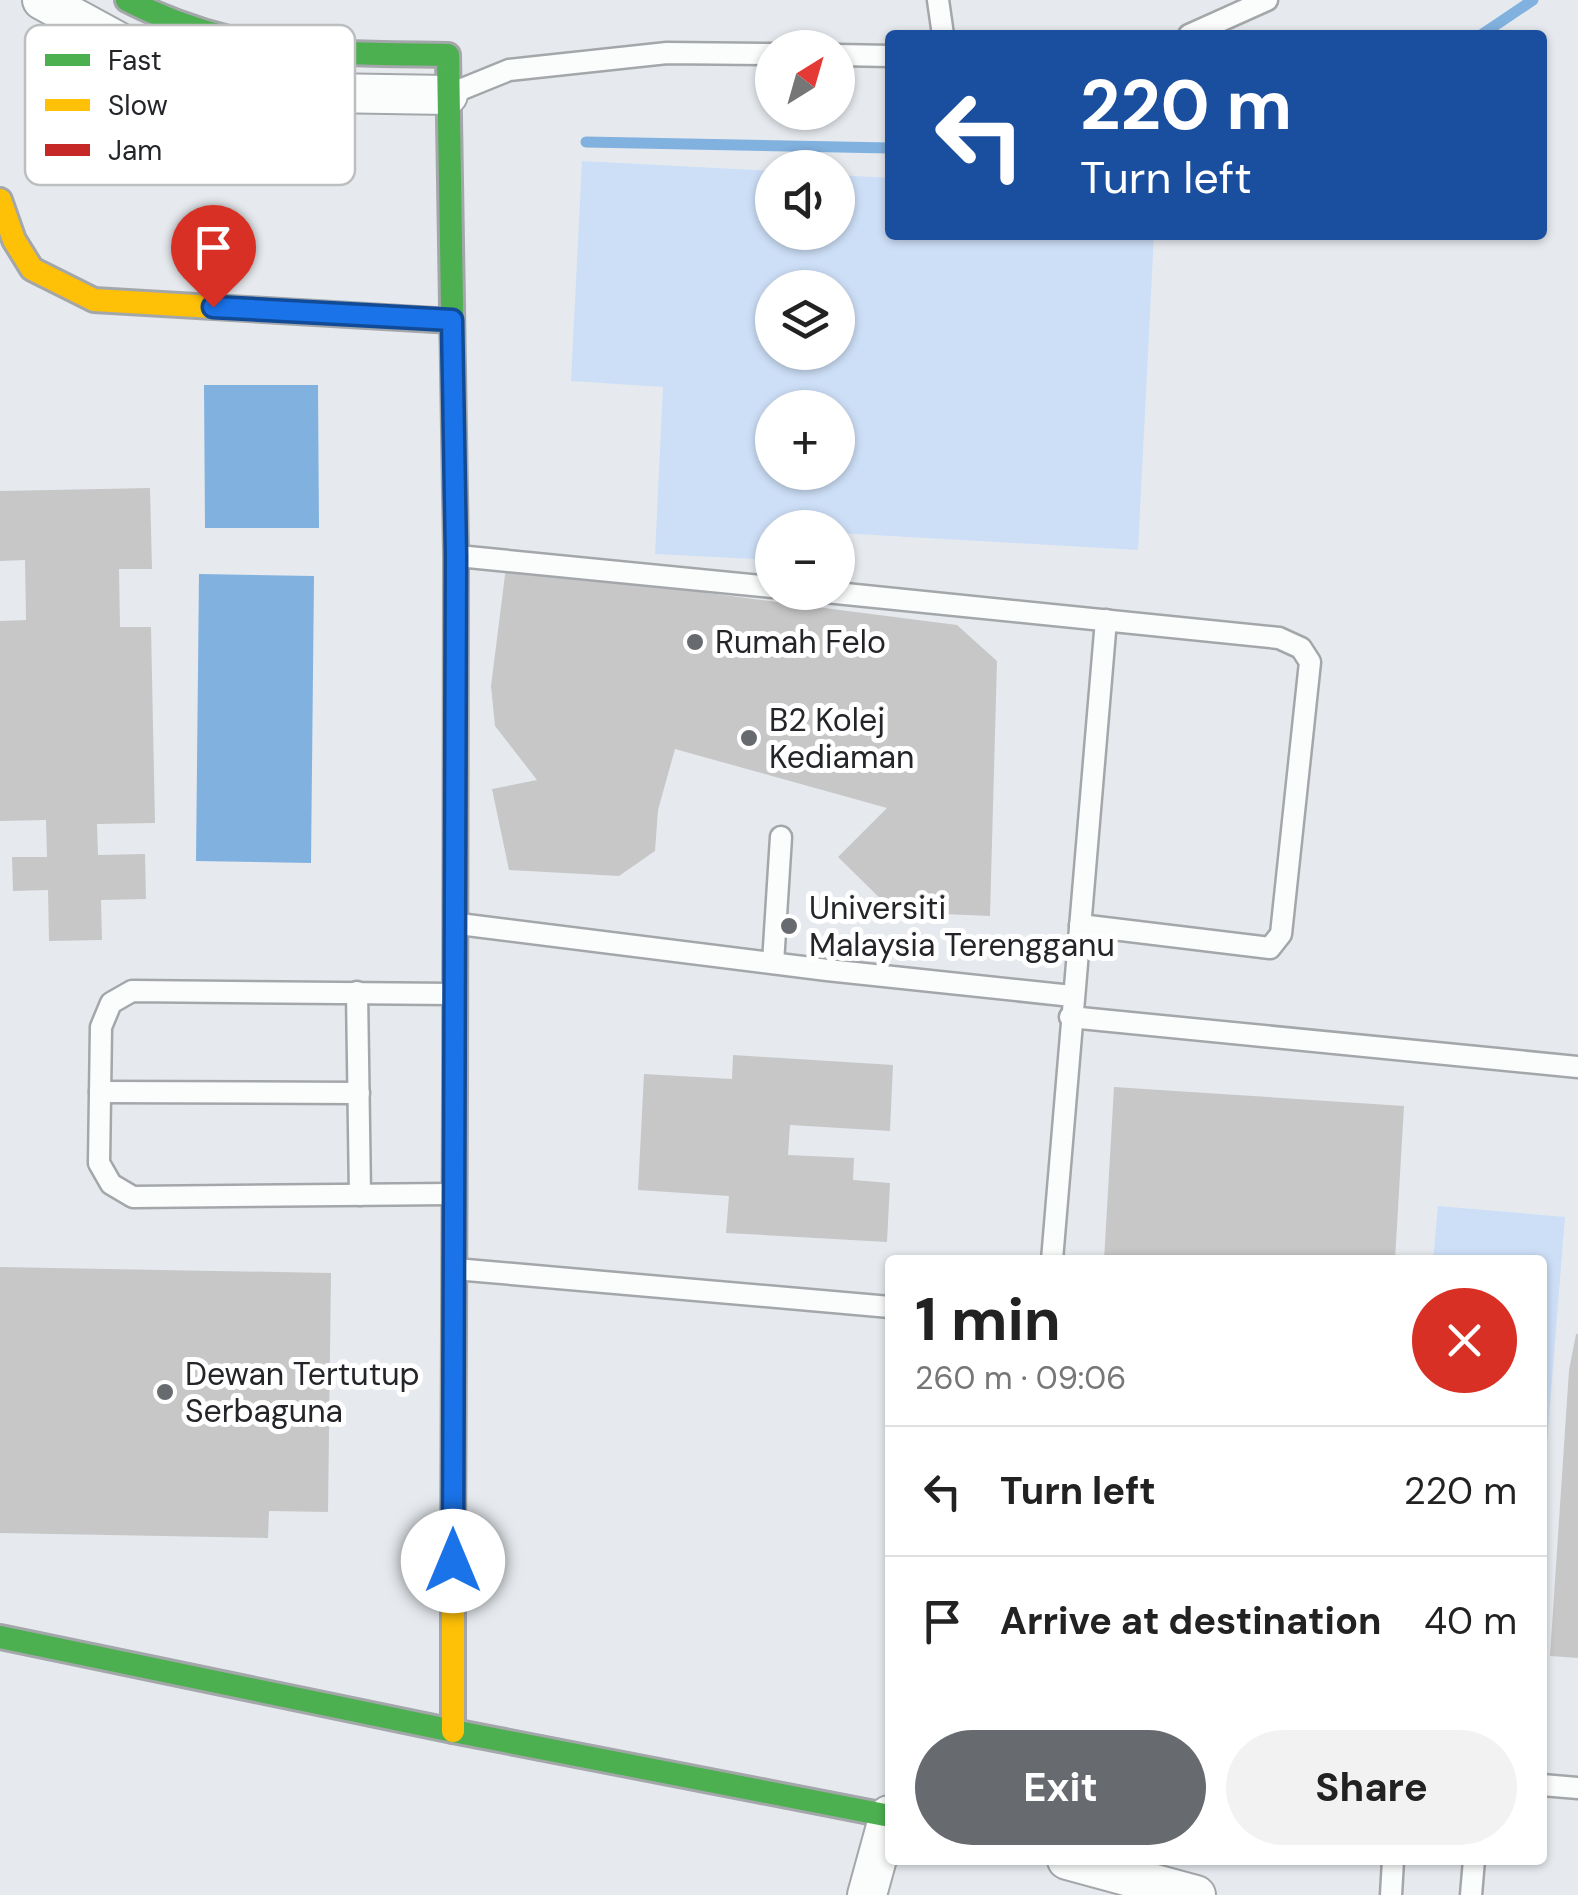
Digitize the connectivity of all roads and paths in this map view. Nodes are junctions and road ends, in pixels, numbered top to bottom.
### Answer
1 (42, 0) edge
2 (126, 0) edge
3 (938, 0) edge
4 (1267, 0) edge
5 (168, 9) edge
6 (88, 25) edge
7 (202, 25) edge
8 (942, 30) edge
9 (1200, 30) edge
10 (355, 53) edge
11 (755, 54) edge
12 (855, 55) edge
13 (885, 56) edge
14 (463, 59) junction
15 (509, 70) junction
16 (355, 93) edge
17 (448, 95) junction
18 (0, 200) edge
19 (452, 320) junction
20 (456, 556) junction
21 (755, 585) edge
22 (855, 595) edge
23 (1106, 620) junction
24 (781, 837) dead end
25 (452, 923) junction
26 (1080, 924) junction
27 (773, 963) junction
28 (358, 992) junction
29 (453, 994) junction
30 (1071, 1006) junction
31 (1578, 1067) edge
32 (100, 1092) junction
33 (359, 1093) junction
34 (453, 1194) junction
35 (360, 1195) junction
36 (1052, 1255) edge
37 (453, 1269) junction
38 (885, 1307) edge
39 (0, 1638) edge
40 (452, 1731) junction
41 (1547, 1785) edge
42 (1578, 1788) edge
43 (885, 1815) edge
44 (885, 1833) edge
45 (1086, 1865) edge
46 (1393, 1865) edge
47 (1473, 1865) edge
48 (867, 1895) edge
49 (1196, 1895) edge
50 (1391, 1895) edge
51 (1470, 1895) edge

1 - 6 street
2 - 5 street
3 - 8 lane
4 - 9 lane
5 - 7 street
10 - 14 street
11 - 15 lane
12 - 13 lane
14 - 15 lane
14 - 17 street
15 - 17 lane
16 - 17 street
17 - 19 street
18 - 19 street
19 - 20 street
20 - 21 lane
20 - 25 street
22 - 23 lane
23 - 26 lane
23 - 26 lane
24 - 27 lane
25 - 27 lane
25 - 29 street
26 - 30 lane
27 - 30 lane
28 - 29 lane
28 - 32 lane
28 - 33 lane
29 - 34 street
30 - 31 lane
30 - 36 lane
32 - 33 lane
32 - 35 lane
33 - 35 lane
34 - 35 lane
34 - 37 street
37 - 38 lane
37 - 40 street
39 - 40 street
40 - 43 street
41 - 42 lane
44 - 48 street
45 - 49 street
46 - 50 lane
47 - 51 lane

